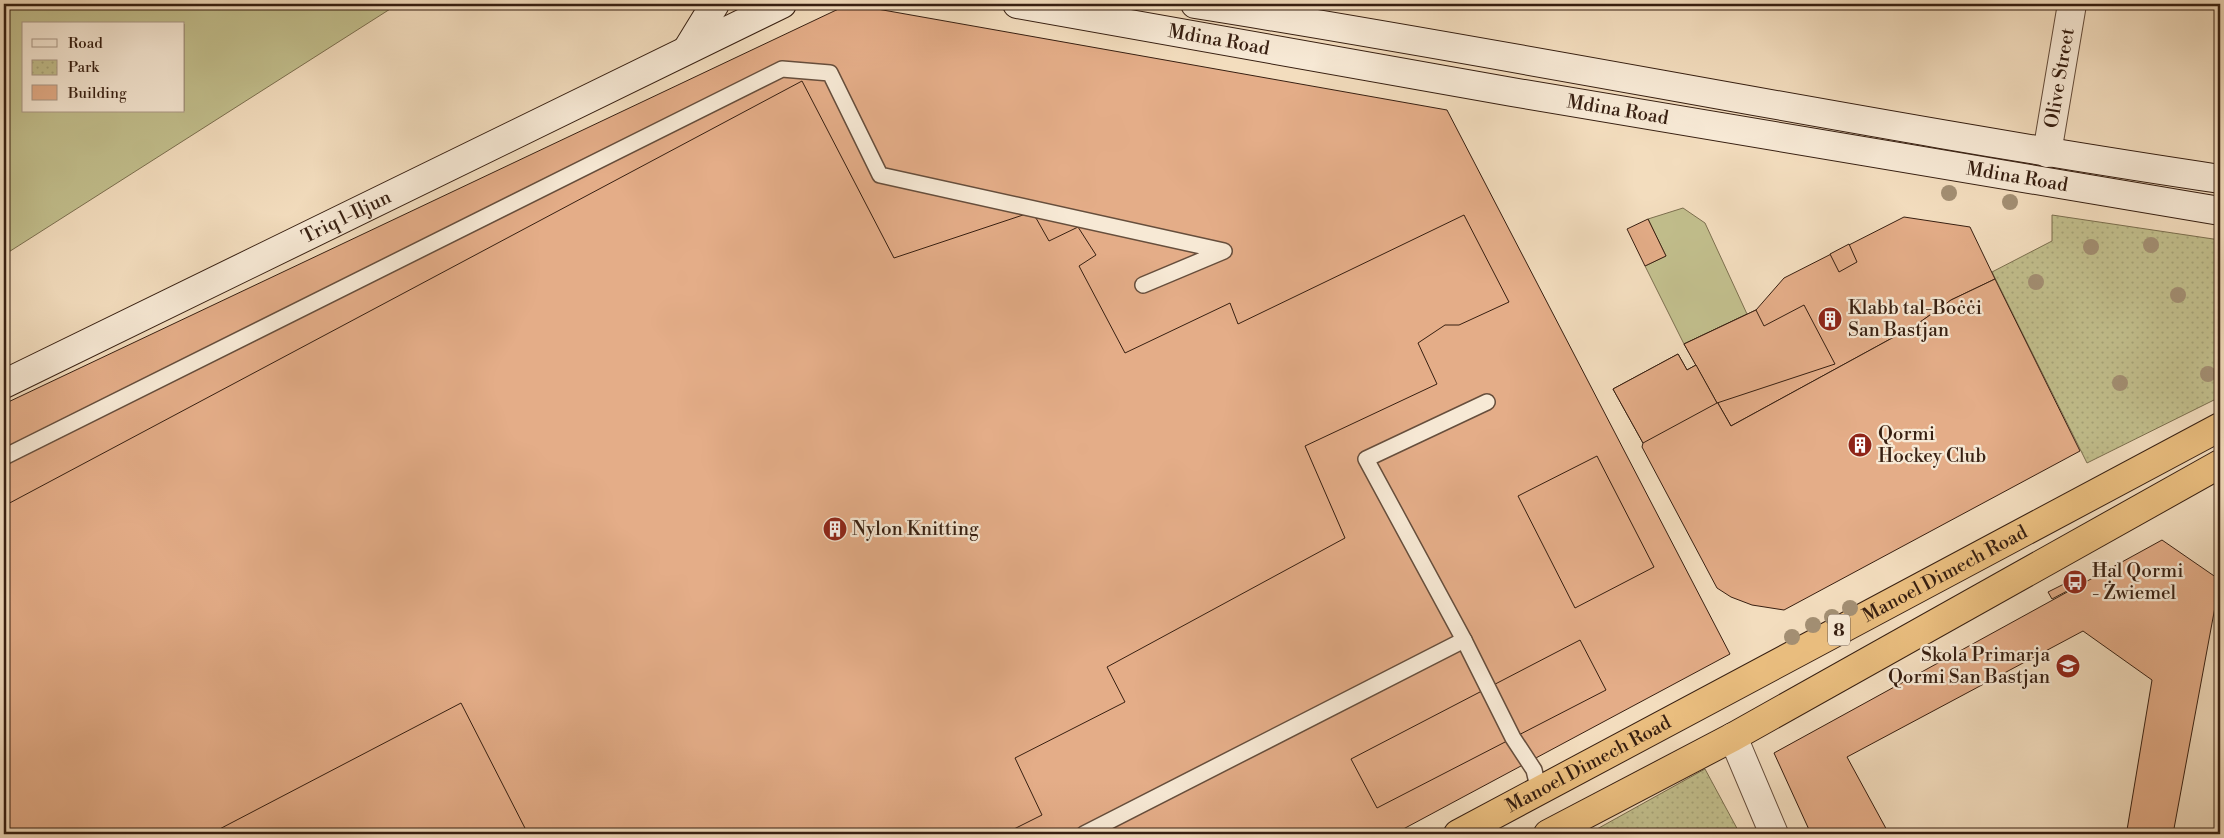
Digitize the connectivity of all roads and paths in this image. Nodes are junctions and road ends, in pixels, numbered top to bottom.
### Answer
1 (715, 4) edge
2 (782, 4) edge
3 (1017, 4) edge
4 (1195, 4) edge
5 (2072, 4) edge
6 (1293, 11) edge
7 (688, 48) junction
8 (2047, 153) junction
9 (2220, 179) edge
10 (2220, 211) edge
11 (1142, 285) dead end
12 (4, 384) edge
13 (1487, 402) dead end
14 (2220, 427) edge
15 (4, 457) edge
16 (2220, 464) edge
17 (1464, 640) junction
18 (1733, 737) junction
19 (1539, 791) junction
20 (1084, 834) edge
21 (1458, 834) edge
22 (1548, 834) edge
23 (1774, 834) edge

1 - 7 main road
2 - 7 main road, Triq l-Iljun
3 - 10 main road, Mdina Road
4 - 6 main road, Mdina Road
5 - 8 main road, Olive Street
6 - 8 main road, Mdina Road
7 - 12 main road, Triq l-Iljun
8 - 9 main road, Mdina Road
11 - 15 lane
13 - 17 lane
14 - 19 highway, Manoel Dimech Road / 8
16 - 18 highway, Manoel Dimech Road / 8
17 - 19 lane
17 - 20 lane
18 - 22 highway, Manoel Dimech Road / 8
18 - 23 main road
19 - 21 highway, Manoel Dimech Road / 8

